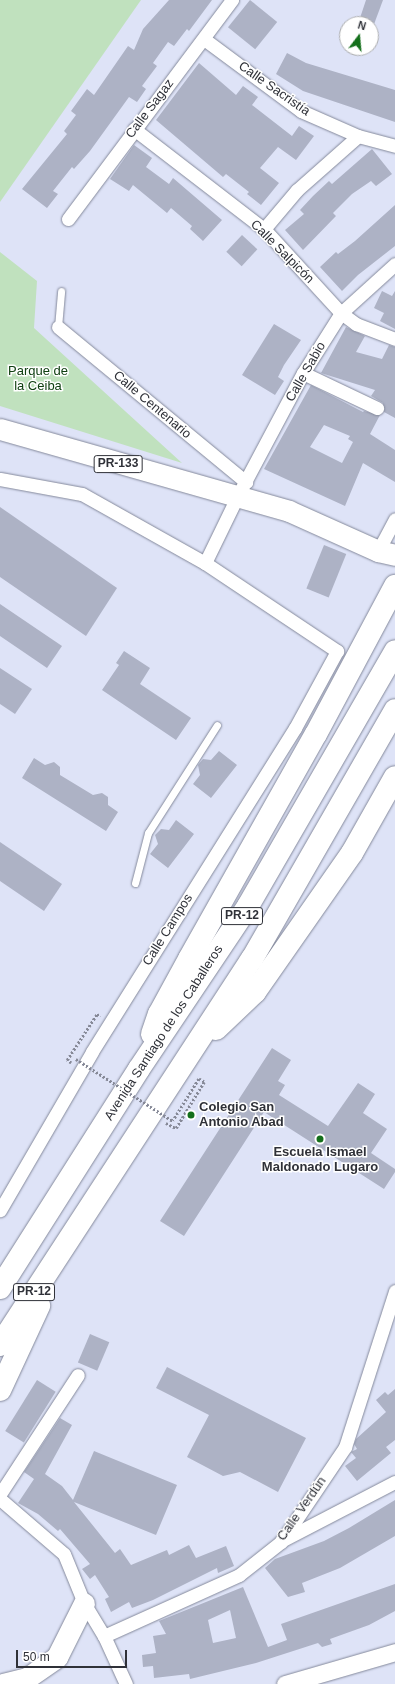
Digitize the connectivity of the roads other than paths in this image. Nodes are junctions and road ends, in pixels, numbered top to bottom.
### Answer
1 (232, 0) edge
2 (204, 39) junction
3 (134, 129) junction
4 (358, 136) junction
5 (395, 146) edge
6 (68, 219) dead end
7 (264, 229) junction
8 (395, 264) edge
9 (61, 291) dead end
10 (341, 313) junction
11 (58, 327) joint
12 (395, 339) edge
13 (303, 373) junction
14 (377, 408) dead end
15 (0, 429) edge
16 (0, 479) edge
17 (241, 490) junction
18 (395, 519) edge
19 (387, 553) edge
20 (205, 564) junction
21 (395, 586) edge
22 (395, 651) edge
23 (395, 710) edge
24 (217, 725) dead end
25 (395, 777) edge
26 (135, 883) dead end
27 (197, 1046) junction
28 (140, 1069) junction
29 (53, 1205) junction
30 (0, 1210) edge
31 (69, 1240) junction
32 (0, 1260) edge
33 (0, 1288) edge
34 (395, 1291) edge
35 (0, 1345) edge
36 (78, 1375) dead end
37 (0, 1390) edge
38 (395, 1482) edge
39 (0, 1494) edge
40 (0, 1499) edge
41 (281, 1542) junction
42 (84, 1603) junction
43 (104, 1636) junction
44 (395, 1652) edge
45 (3, 1684) edge
46 (126, 1684) edge
47 (285, 1684) edge
48 (321, 1684) edge

1 - 2 street, Calle Sagaz
2 - 3 street, Calle Sagaz
2 - 4 street, Calle Sacristía
3 - 6 street, Calle Sagaz
3 - 7 street, Calle Salpicón
4 - 5 street, Calle Sacristía
4 - 7 street
7 - 10 street, Calle Salpicón
8 - 10 street, Calle Sabio
9 - 11 lane
10 - 12 street, Calle Salpicón
10 - 13 street, Calle Sabio
11 - 17 street, Calle Centenario
13 - 14 street
13 - 17 street, Calle Sabio
15 - 17 main road, PR-133
16 - 20 street
17 - 19 main road, PR-133
17 - 20 street, Calle Sabio
18 - 19 street
20 - 30 street, Calle Campos
21 - 28 highway
22 - 28 highway, Avenida Santiago de los Caballeros / PR-12
23 - 27 highway, PR-12
24 - 26 lane
25 - 27 highway
27 - 31 highway, PR-12
28 - 29 highway, Avenida Santiago de los Caballeros / PR-12
29 - 32 highway
29 - 33 highway, Avenida Santiago de los Caballeros / PR-12
31 - 35 highway, PR-12
31 - 37 highway
34 - 41 street, Calle Verdún
36 - 39 street
38 - 41 street
40 - 42 street
41 - 43 street, Calle Verdún
42 - 43 street
42 - 45 main road
43 - 46 street
44 - 47 street
44 - 48 street

